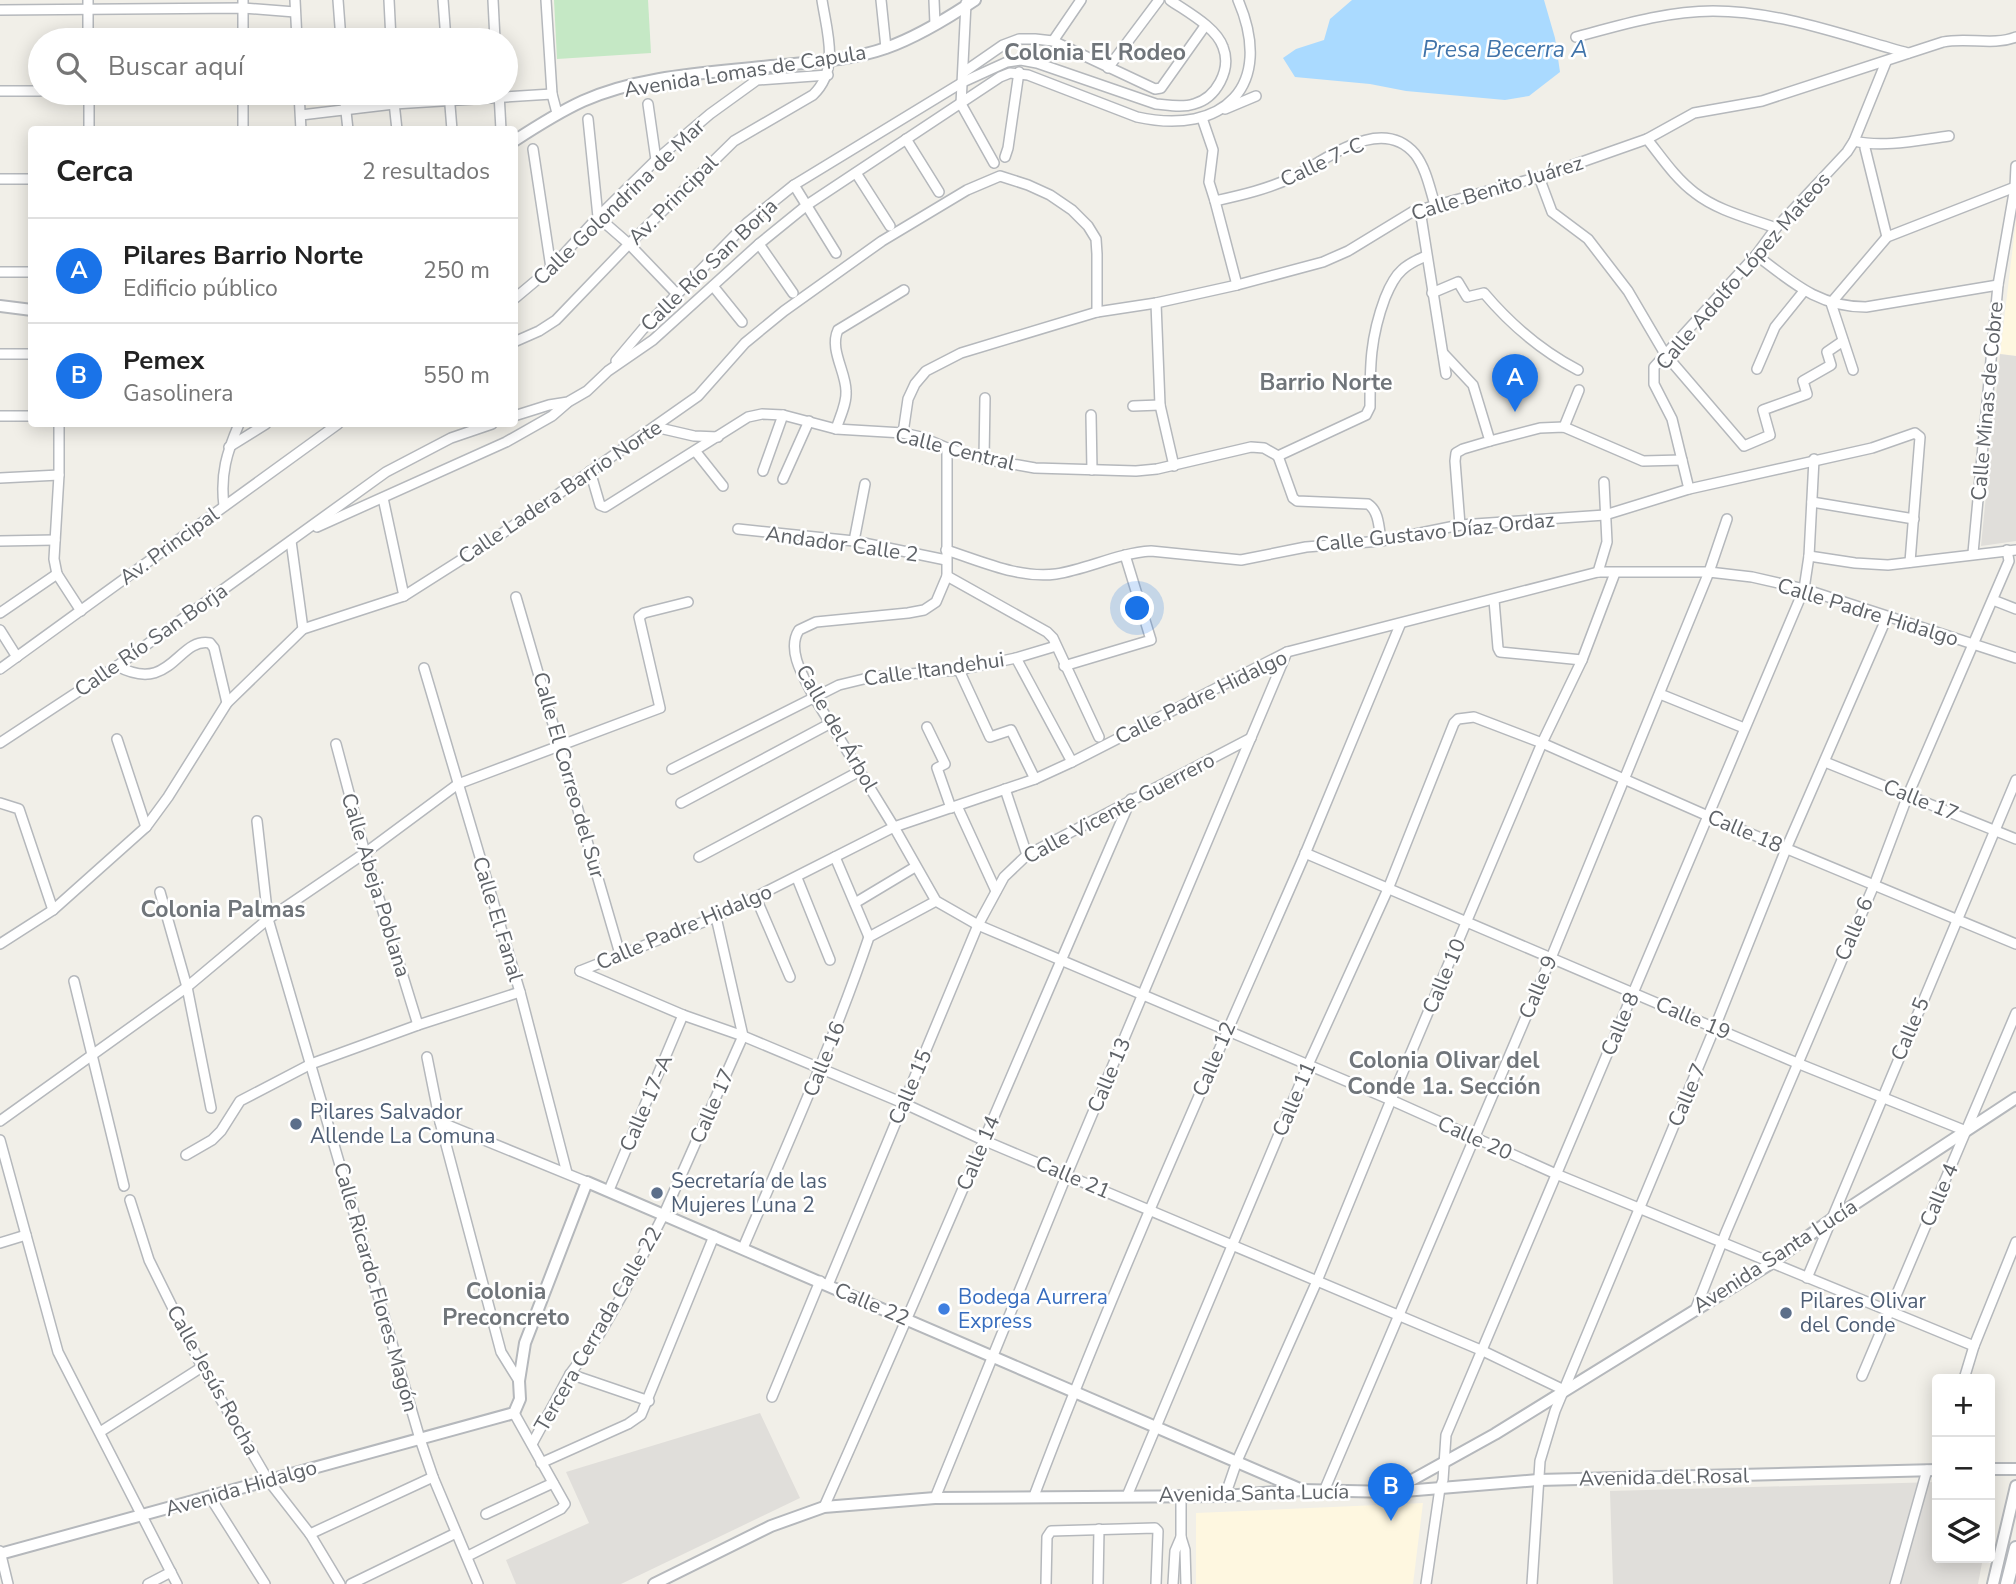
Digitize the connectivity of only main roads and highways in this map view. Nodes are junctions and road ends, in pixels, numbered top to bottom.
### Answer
1 (2016, 1548) edge
2 (2007, 1584) edge

1 - 2 main road

